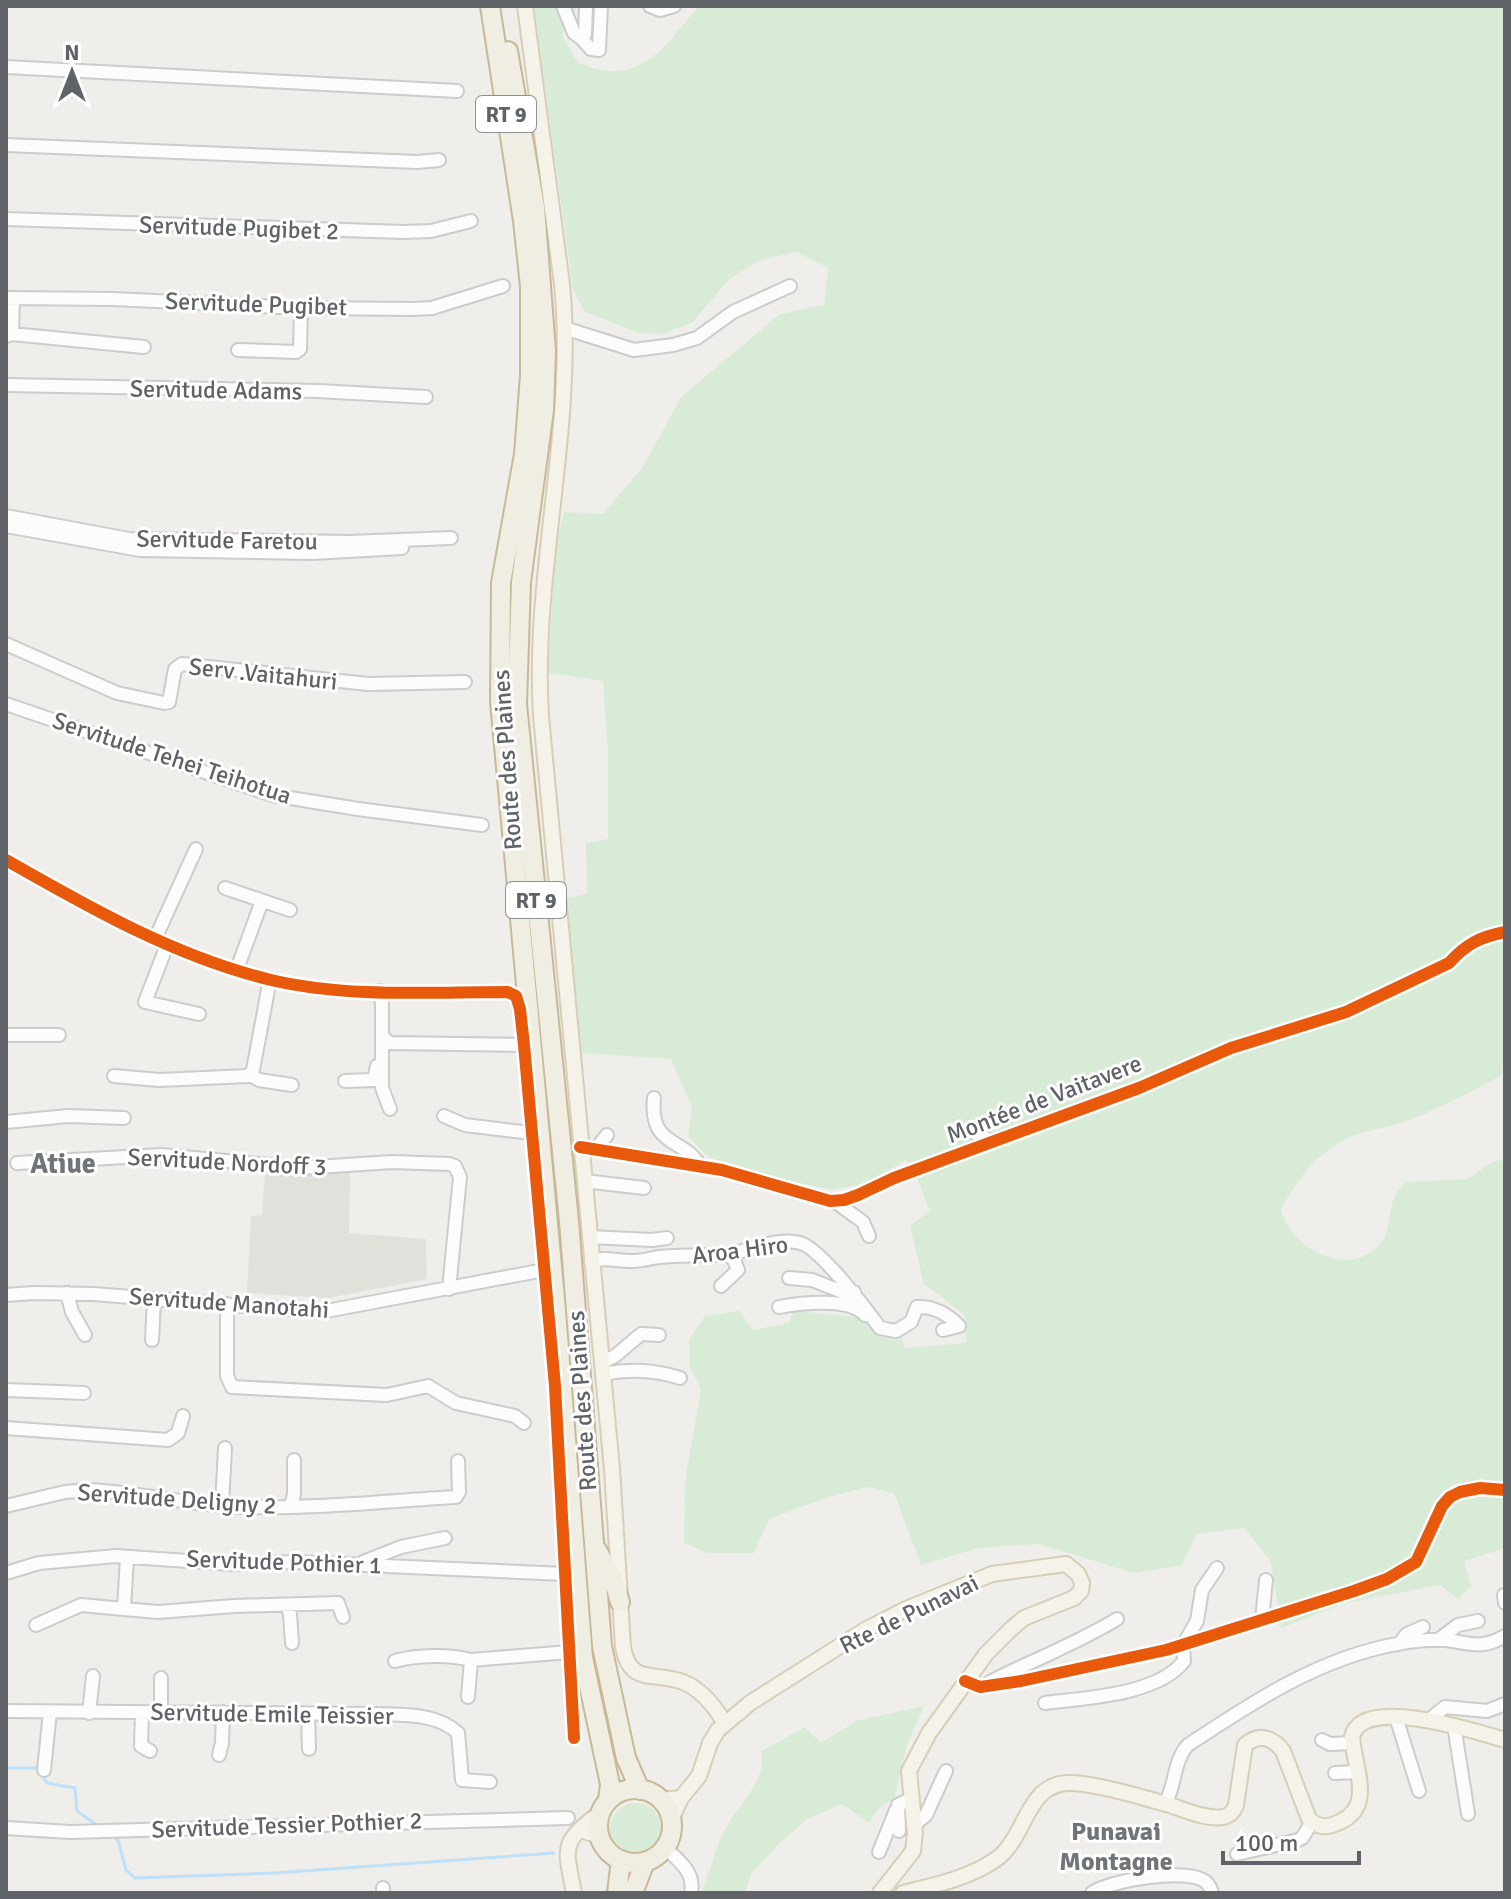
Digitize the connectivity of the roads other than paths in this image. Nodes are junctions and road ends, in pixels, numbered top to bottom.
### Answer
1 (490, 6) edge
2 (501, 6) edge
3 (525, 6) edge
4 (563, 6) edge
5 (586, 6) edge
6 (601, 6) edge
7 (650, 6) edge
8 (674, 6) edge
9 (581, 38) junction
10 (6, 67) edge
11 (457, 91) dead end
12 (6, 145) edge
13 (439, 160) dead end
14 (6, 219) edge
15 (471, 221) dead end
16 (503, 286) dead end
17 (790, 286) dead end
18 (10, 298) edge
19 (301, 308) junction
20 (564, 328) junction
21 (9, 335) edge
22 (144, 347) dead end
23 (238, 350) dead end
24 (6, 385) edge
25 (426, 397) dead end
26 (6, 516) edge
27 (6, 526) edge
28 (451, 538) dead end
29 (402, 548) dead end
30 (6, 644) edge
31 (465, 682) dead end
32 (6, 704) edge
33 (482, 825) dead end
34 (196, 849) dead end
35 (6, 860) edge
36 (225, 888) dead end
37 (262, 901) junction
38 (290, 910) dead end
39 (1505, 932) edge
40 (161, 942) junction
41 (237, 969) junction
42 (270, 979) junction
43 (375, 991) junction
44 (199, 1014) dead end
45 (6, 1035) edge
46 (59, 1035) dead end
47 (383, 1037) junction
48 (524, 1045) junction
49 (252, 1072) junction
50 (114, 1076) dead end
51 (345, 1081) dead end
52 (292, 1082) dead end
53 (654, 1098) dead end
54 (390, 1109) dead end
55 (444, 1116) dead end
56 (124, 1118) dead end
57 (6, 1122) edge
58 (970, 1131) dead end
59 (531, 1133) junction
60 (607, 1135) dead end
61 (994, 1142) junction
62 (580, 1147) junction
63 (596, 1149) junction
64 (17, 1163) dead end
65 (700, 1166) junction
66 (584, 1181) junction
67 (644, 1188) dead end
68 (834, 1201) junction
69 (869, 1236) dead end
70 (589, 1237) junction
71 (667, 1238) dead end
72 (638, 1239) junction
73 (727, 1254) junction
74 (591, 1261) junction
75 (639, 1261) junction
76 (544, 1270) junction
77 (789, 1278) dead end
78 (721, 1286) dead end
79 (449, 1289) junction
80 (854, 1292) junction
81 (67, 1293) junction
82 (6, 1295) edge
83 (154, 1299) junction
84 (227, 1304) junction
85 (779, 1307) dead end
86 (943, 1330) dead end
87 (896, 1331) junction
88 (85, 1335) dead end
89 (659, 1335) dead end
90 (152, 1340) dead end
91 (602, 1368) junction
92 (680, 1378) dead end
93 (6, 1390) edge
94 (84, 1393) dead end
95 (183, 1416) dead end
96 (524, 1423) dead end
97 (6, 1428) edge
98 (225, 1448) dead end
99 (294, 1460) dead end
100 (458, 1461) dead end
101 (1505, 1490) edge
102 (222, 1505) junction
103 (6, 1506) edge
104 (291, 1506) junction
105 (445, 1538) dead end
106 (593, 1544) junction
107 (127, 1557) junction
108 (357, 1565) junction
109 (1217, 1568) dead end
110 (6, 1573) edge
111 (564, 1574) junction
112 (1266, 1580) dead end
113 (1504, 1595) edge
114 (620, 1602) junction
115 (1505, 1603) edge
116 (287, 1605) junction
117 (124, 1609) junction
118 (343, 1617) dead end
119 (1117, 1619) dead end
120 (1262, 1619) junction
121 (1478, 1621) dead end
122 (36, 1625) dead end
123 (1423, 1627) dead end
124 (1505, 1636) edge
125 (1438, 1640) junction
126 (292, 1643) dead end
127 (1399, 1644) junction
128 (1183, 1645) junction
129 (569, 1652) junction
130 (471, 1660) junction
131 (395, 1661) dead end
132 (93, 1676) dead end
133 (161, 1678) dead end
134 (965, 1681) junction
135 (980, 1687) junction
136 (468, 1697) dead end
137 (1045, 1703) dead end
138 (1505, 1704) edge
139 (6, 1711) edge
140 (50, 1712) junction
141 (161, 1712) junction
142 (223, 1712) junction
143 (89, 1713) junction
144 (142, 1713) junction
145 (308, 1714) junction
146 (1396, 1717) junction
147 (1429, 1720) junction
148 (724, 1722) junction
149 (1454, 1725) junction
150 (574, 1738) dead end
151 (1322, 1740) dead end
152 (1505, 1740) edge
153 (1352, 1743) junction
154 (309, 1749) dead end
155 (150, 1751) dead end
156 (219, 1755) dead end
157 (44, 1770) dead end
158 (946, 1771) dead end
159 (1358, 1772) junction
160 (1335, 1773) dead end
161 (490, 1782) dead end
162 (640, 1790) junction
163 (1419, 1791) dead end
164 (681, 1798) junction
165 (911, 1799) junction
166 (661, 1800) junction
167 (1165, 1804) junction
168 (604, 1807) junction
169 (896, 1810) junction
170 (1468, 1814) dead end
171 (568, 1818) dead end
172 (671, 1820) junction
173 (1312, 1822) junction
174 (914, 1825) junction
175 (6, 1828) edge
176 (581, 1830) junction
177 (899, 1831) dead end
178 (599, 1836) junction
179 (665, 1847) junction
180 (879, 1852) dead end
181 (1237, 1854) dead end
182 (621, 1860) junction
183 (645, 1862) junction
184 (1146, 1877) junction
185 (574, 1893) edge
186 (617, 1893) edge
187 (633, 1893) edge
188 (691, 1893) edge
189 (880, 1893) edge
190 (903, 1893) edge
191 (1092, 1893) edge
192 (1147, 1893) edge
193 (1212, 1893) edge

1 - 168 highway, Route des Plaines / RT 9
2 - 106 highway, Route des Plaines / RT 9
3 - 20 main road, Route des Plaines
4 - 9 street
5 - 9 street
6 - 9 street
7 - 8 street
10 - 11 street
12 - 13 street
14 - 15 street, Servitude Pugibet 2
16 - 19 street, Servitude Pugibet
17 - 20 street
18 - 19 street, Servitude Pugibet
18 - 21 street
19 - 23 street
20 - 62 main road, Route des Plaines
21 - 22 street
24 - 25 street, Servitude Adams
26 - 28 street, Servitude Faretou
27 - 29 street, Servitude Faretou
30 - 31 street, Serv .Vaitahuri
32 - 33 street, Servitude Tehei Teihotua
34 - 40 street
35 - 40 street
36 - 37 street
37 - 38 street
37 - 41 street
39 - 61 street, Montée de Vaitavere
40 - 41 street
40 - 44 street
41 - 42 street
42 - 43 street
42 - 49 street
43 - 47 street
43 - 48 street
43 - 51 street
45 - 46 street
47 - 48 street
47 - 54 street
48 - 59 street
49 - 50 street
49 - 52 street
53 - 65 street
55 - 59 street
56 - 57 street
58 - 61 street
59 - 76 street
60 - 63 street
61 - 68 street, Montée de Vaitavere
62 - 63 street
62 - 66 main road, Route des Plaines
63 - 65 street
64 - 79 street, Servitude Nordoff 3
65 - 68 street
66 - 67 street
66 - 70 main road, Route des Plaines
68 - 69 street
70 - 72 street
70 - 74 main road, Route des Plaines
71 - 72 street
72 - 75 street
73 - 75 street, Aroa Hiro
73 - 78 street
73 - 80 street, Aroa Hiro
74 - 75 street, Aroa Hiro
74 - 91 main road, Route des Plaines
76 - 79 street, Servitude Manotahi
76 - 111 street
77 - 80 street
79 - 84 street, Servitude Manotahi
80 - 87 street, Aroa Hiro
81 - 82 street, Servitude Manotahi
81 - 83 street, Servitude Manotahi
81 - 88 street
83 - 84 street, Servitude Manotahi
83 - 90 street
84 - 96 street
85 - 87 street
86 - 87 street
89 - 91 street
91 - 92 street
91 - 114 main road, Route des Plaines
93 - 94 street
95 - 97 street
98 - 102 street
99 - 104 street
100 - 104 street, Servitude Deligny 2
101 - 120 street
102 - 103 street, Servitude Deligny 2
102 - 104 street, Servitude Deligny 2
105 - 108 street
106 - 114 highway
106 - 162 highway, Route des Plaines / RT 9
107 - 108 street, Servitude Pothier 1
107 - 110 street, Servitude Pothier 1
107 - 117 street
108 - 111 street, Servitude Pothier 1
109 - 128 street
111 - 129 street
112 - 120 street
113 - 115 street
114 - 148 main road, Route des Plaines
116 - 117 street
116 - 118 street
116 - 126 street
117 - 122 street
119 - 135 street
120 - 128 street
121 - 125 street
123 - 127 street
124 - 125 street
125 - 127 street
127 - 167 street
128 - 135 street
128 - 137 street
129 - 130 street
129 - 150 street
130 - 131 street
130 - 136 street
132 - 143 street
133 - 141 street
134 - 135 street
134 - 148 main road, Rte de Punavai
134 - 165 main road, Rte de Punavai
138 - 147 street
139 - 140 street, Servitude Emile Teissier
140 - 143 street, Servitude Emile Teissier
140 - 157 street
141 - 142 street, Servitude Emile Teissier
141 - 144 street, Servitude Emile Teissier
142 - 145 street, Servitude Emile Teissier
142 - 156 street
143 - 144 street, Servitude Emile Teissier
144 - 155 street
145 - 154 street
145 - 161 street, Servitude Emile Teissier
146 - 147 main road
146 - 153 main road
146 - 163 street
147 - 149 main road
148 - 164 main road, Rte de Punavai
149 - 152 main road
149 - 170 street
151 - 153 street
153 - 159 main road
158 - 174 street
159 - 160 street
159 - 173 main road
162 - 166 highway
162 - 168 highway
164 - 166 main road
164 - 172 main road, Rte de Punavai
165 - 169 street
165 - 174 main road, Rte de Punavai
166 - 172 highway
167 - 173 main road
167 - 190 main road
168 - 176 main road
168 - 178 highway, RT 9
169 - 177 street
169 - 180 street
171 - 175 street, Servitude Tessier Pothier 2
172 - 179 highway
173 - 181 street
174 - 189 main road, Rte de Punavai
176 - 178 main road
176 - 185 main road
178 - 182 highway
179 - 183 highway
179 - 188 street
182 - 183 highway
182 - 186 highway
183 - 187 highway
184 - 191 street
184 - 192 street
184 - 193 street

